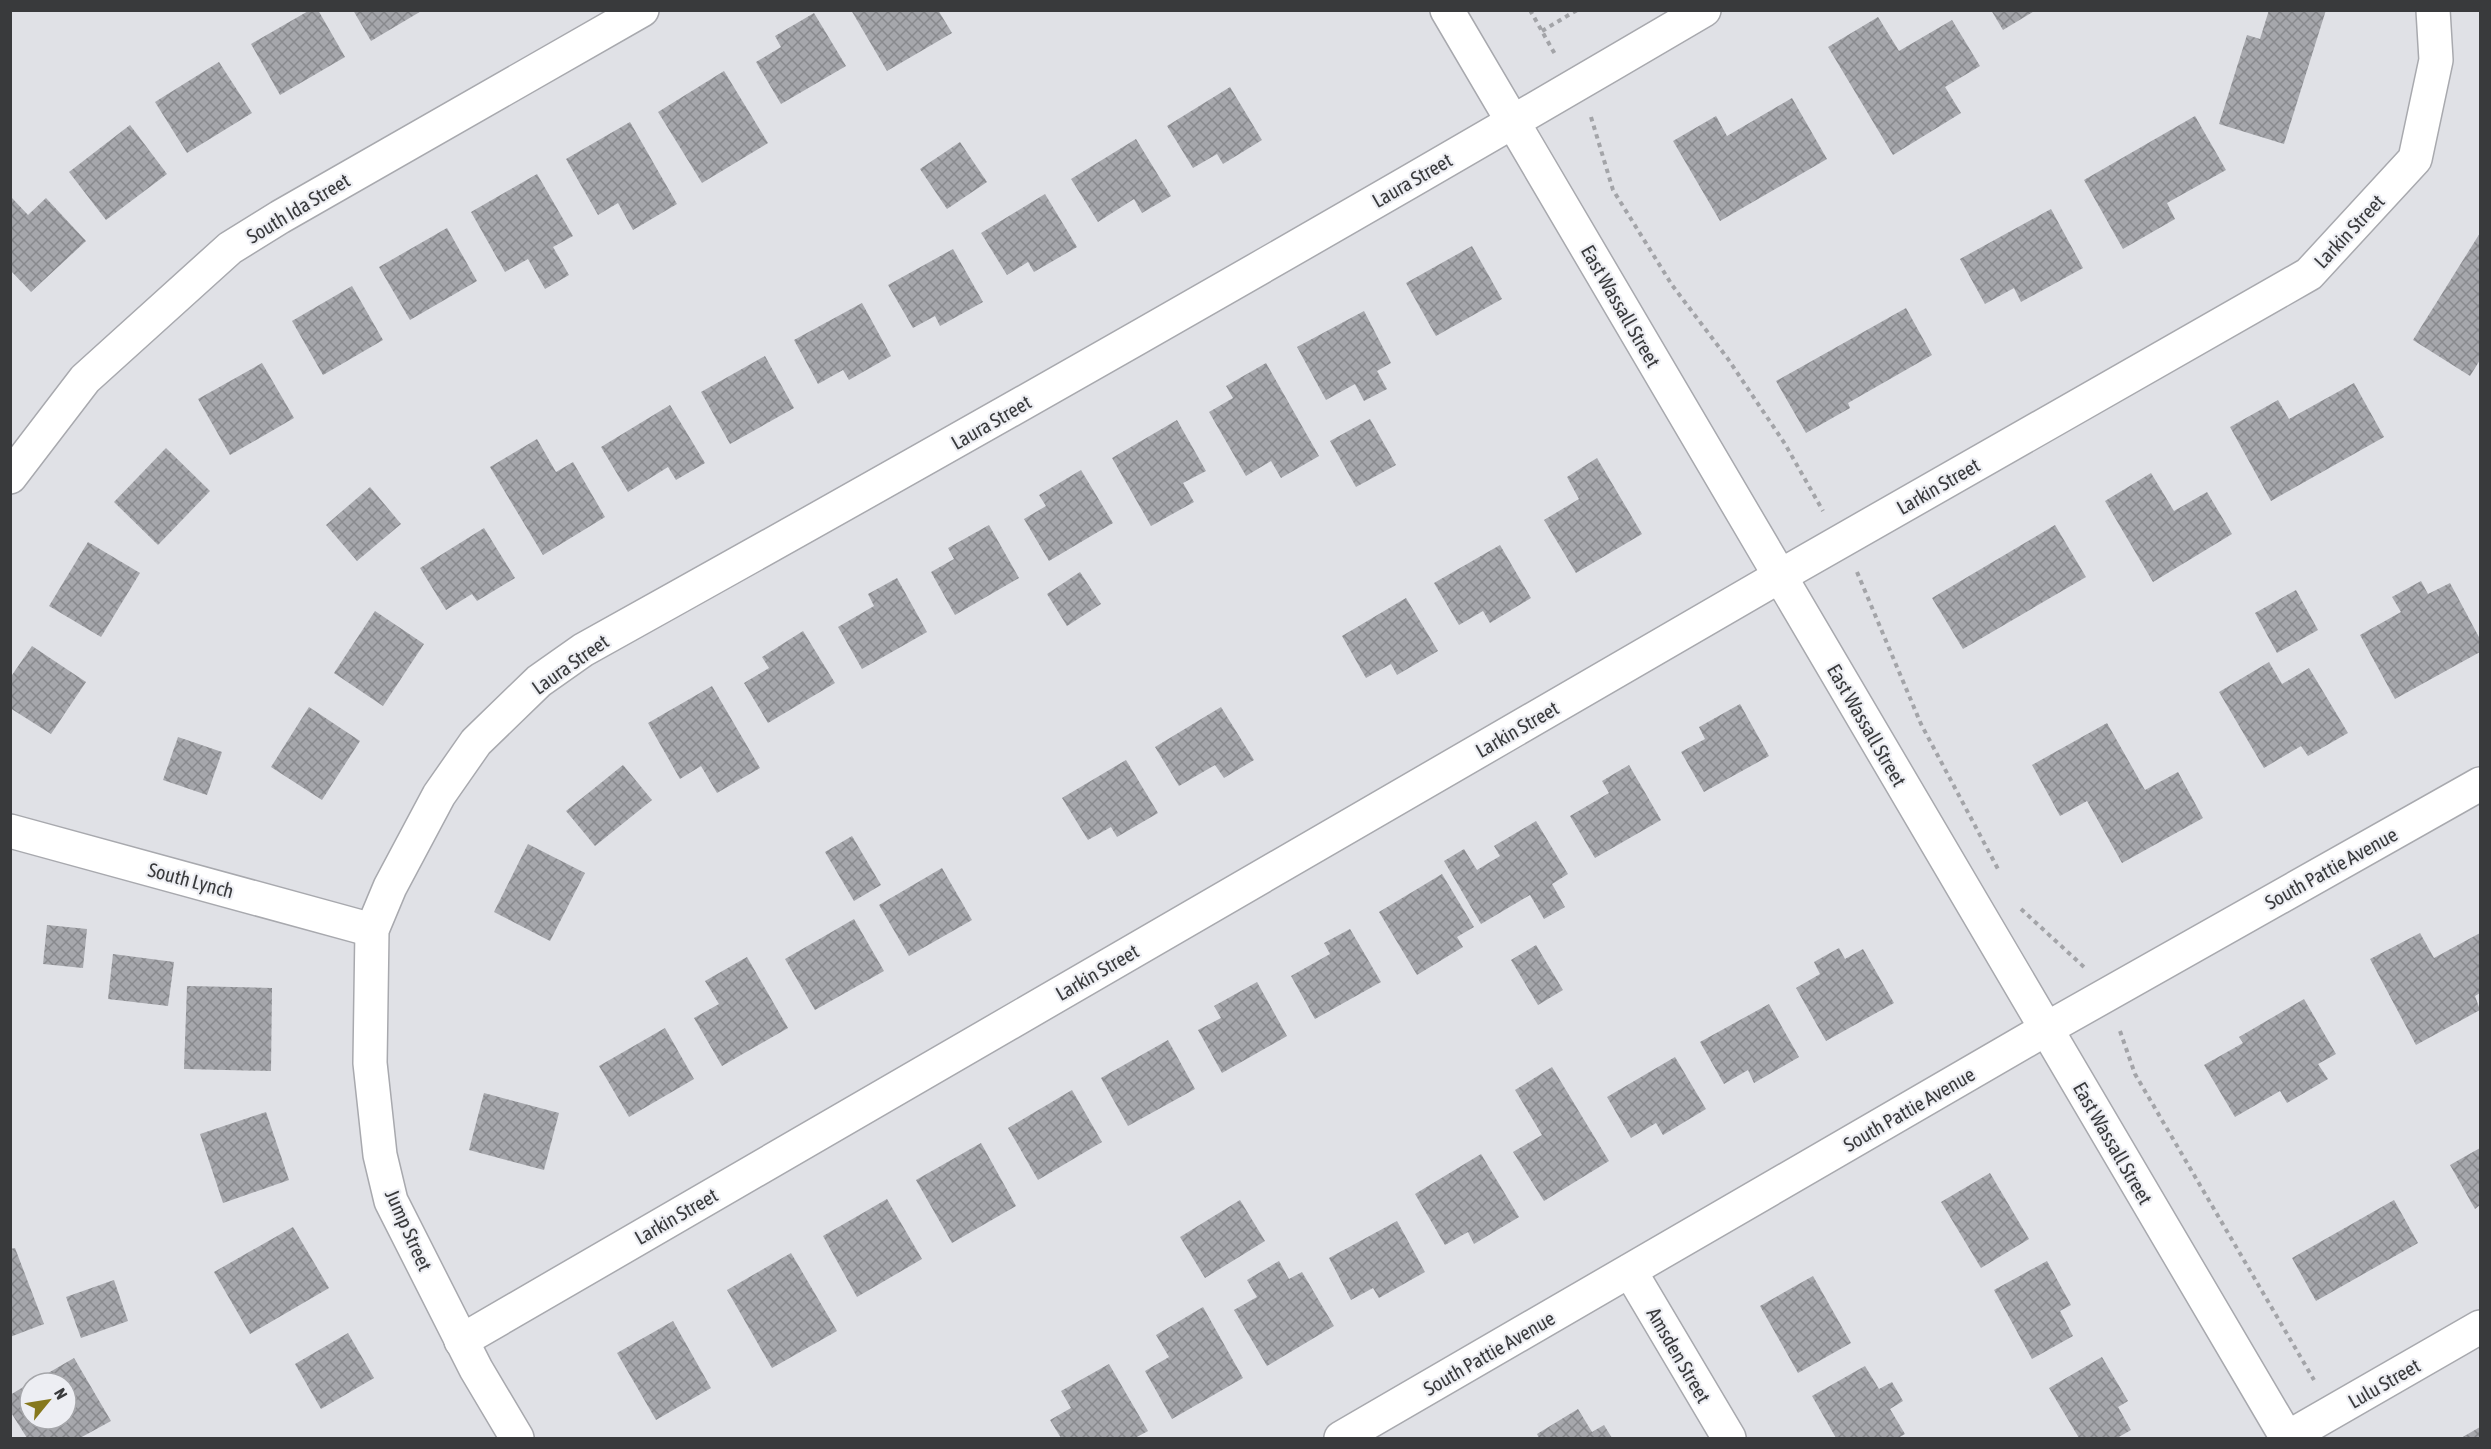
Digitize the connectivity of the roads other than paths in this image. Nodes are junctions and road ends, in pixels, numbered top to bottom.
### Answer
1 (642, 10) edge
2 (1447, 10) edge
3 (1704, 10) edge
4 (2433, 10) edge
5 (1513, 123) junction
6 (10, 477) edge
7 (1780, 576) junction
8 (2481, 784) edge
9 (10, 831) edge
10 (372, 930) junction
11 (2046, 1029) junction
12 (1630, 1270) junction
13 (2481, 1327) edge
14 (462, 1341) junction
15 (517, 1438) edge
16 (1341, 1438) edge
17 (1729, 1438) edge
18 (2287, 1438) edge

1 - 6 street, South Ida Street
2 - 5 street, East Wassall Street
3 - 5 street, Laura Street
4 - 7 street, Larkin Street
5 - 7 street, East Wassall Street
5 - 10 street, Laura Street
7 - 11 street, East Wassall Street
7 - 14 street, Larkin Street
8 - 11 street, South Pattie Avenue
9 - 10 street, South Lynch
10 - 14 street, Jump Street
11 - 12 street, South Pattie Avenue
11 - 18 street, East Wassall Street
12 - 16 street, South Pattie Avenue
12 - 17 street, Amsden Street
13 - 18 street, Lulu Street
14 - 15 street, Jump Street

